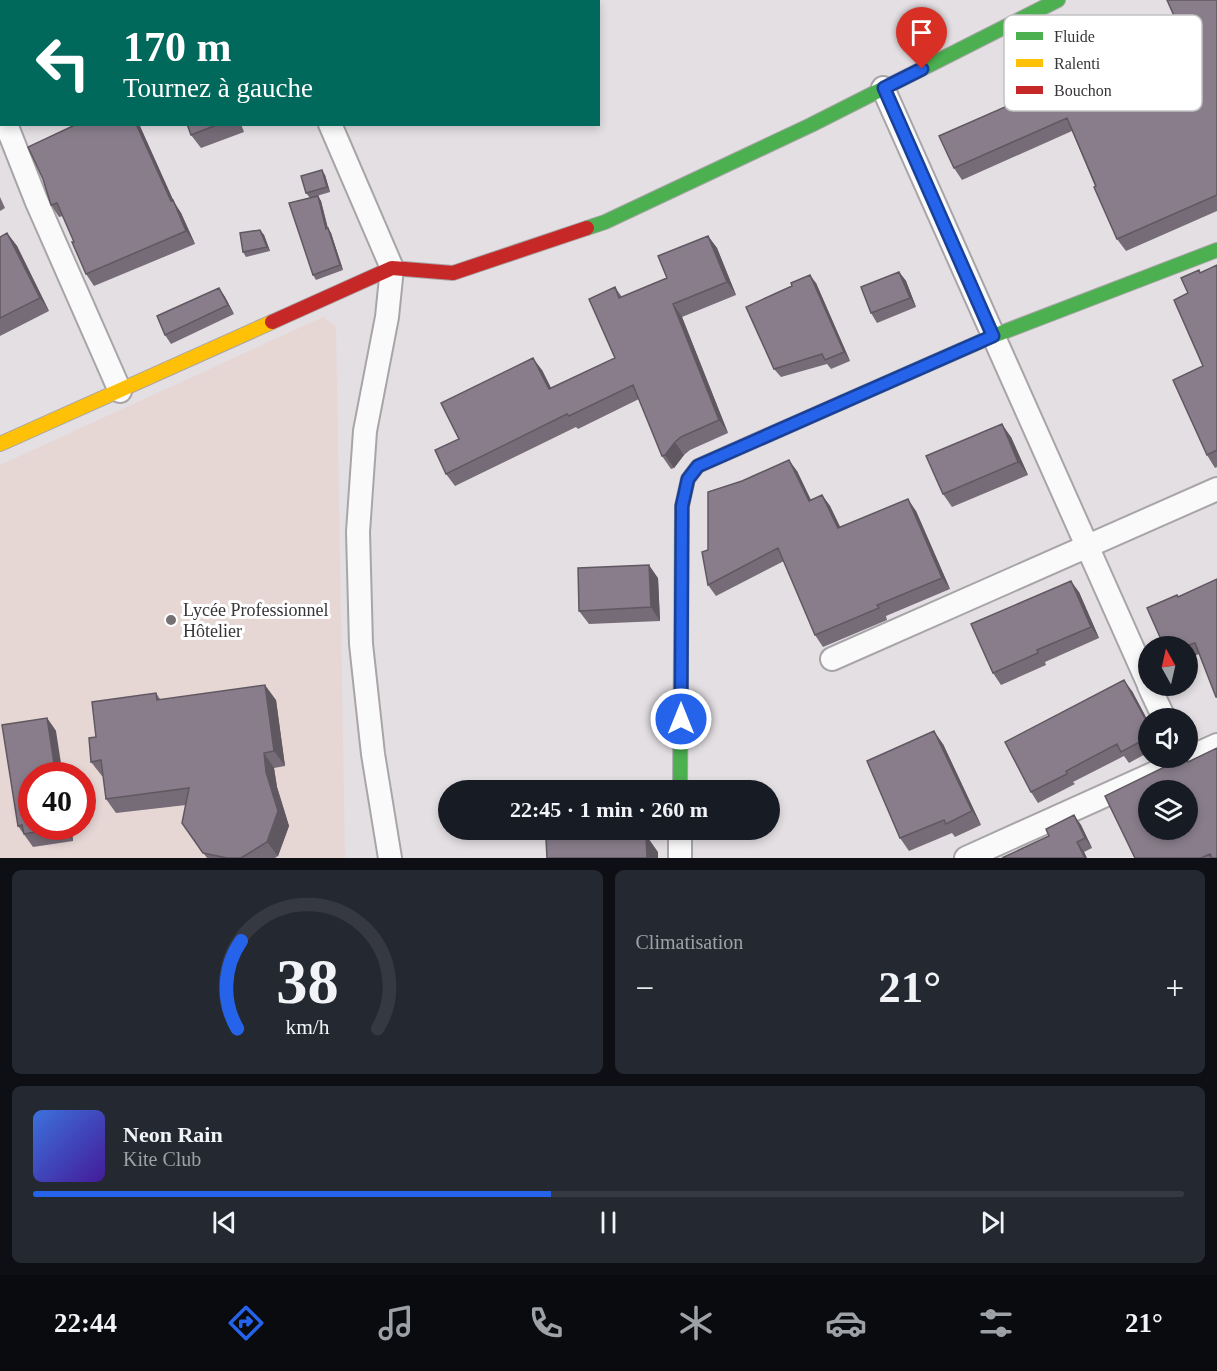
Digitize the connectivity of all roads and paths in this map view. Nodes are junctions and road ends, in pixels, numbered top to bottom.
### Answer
1 (1058, 0) edge
2 (1028, 15) edge
3 (1004, 27) edge
4 (884, 88) junction
5 (7, 126) edge
6 (331, 126) edge
7 (1217, 250) edge
8 (392, 268) junction
9 (993, 336) junction
10 (120, 391) junction
11 (0, 444) edge
12 (1217, 489) edge
13 (1087, 546) junction
14 (832, 659) dead end
15 (1138, 660) edge
16 (1217, 745) edge
17 (1198, 753) edge
18 (1162, 768) edge
19 (681, 780) edge
20 (680, 840) edge
21 (390, 858) edge
22 (680, 858) edge
23 (966, 858) edge

1 - 2 street
3 - 4 street
4 - 8 street
4 - 9 street
5 - 10 street
6 - 8 street
7 - 9 street
8 - 10 street
8 - 21 street
9 - 13 street
9 - 19 street
10 - 11 street
12 - 13 street
13 - 14 street
13 - 15 street
16 - 17 street
18 - 23 street
20 - 22 street

